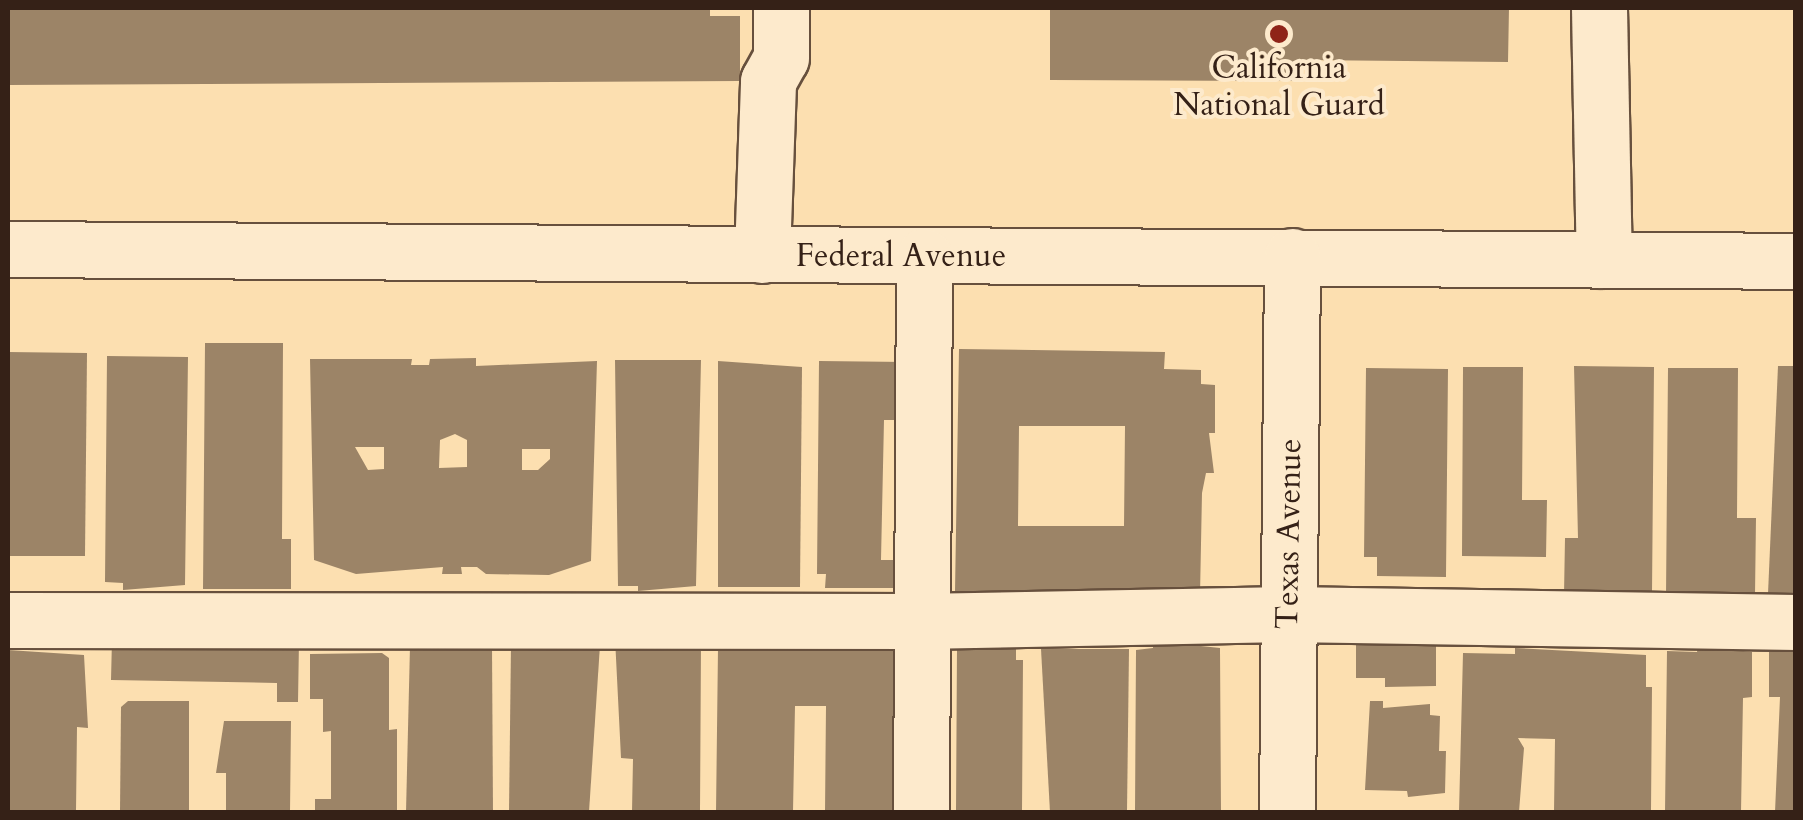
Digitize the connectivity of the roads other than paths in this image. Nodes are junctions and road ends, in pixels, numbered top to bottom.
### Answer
1 (780, 8) edge
2 (1599, 8) edge
3 (8, 249) edge
4 (762, 254) junction
5 (924, 256) junction
6 (1292, 256) junction
7 (1604, 260) junction
8 (1796, 262) edge
9 (1288, 614) junction
10 (8, 620) edge
11 (919, 621) junction
12 (1796, 622) edge
13 (921, 812) edge
14 (1287, 812) edge

1 - 4 street
2 - 7 street
3 - 4 street, Federal Avenue
4 - 5 street, Federal Avenue
5 - 6 street, Federal Avenue
5 - 11 street
6 - 7 street, Federal Avenue
6 - 9 street, Texas Avenue
7 - 8 street, Federal Avenue
9 - 11 street
9 - 12 street
9 - 14 street, Texas Avenue
10 - 11 street
11 - 13 street

